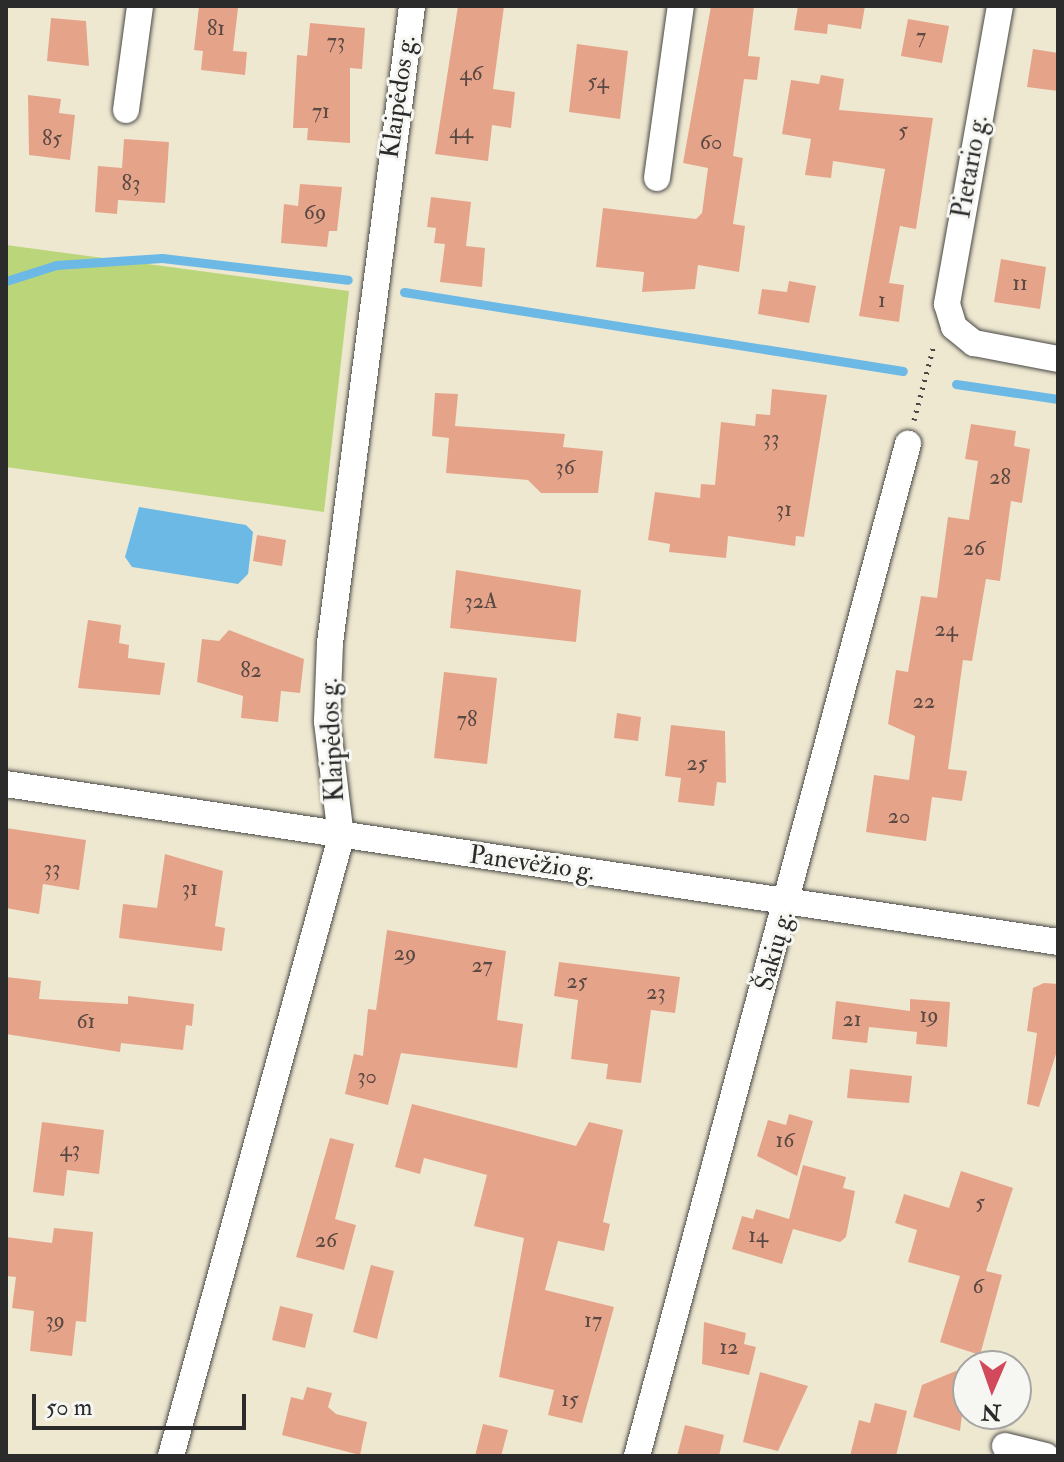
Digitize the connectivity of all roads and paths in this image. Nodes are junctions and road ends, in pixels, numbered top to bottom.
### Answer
1 (140, 6) edge
2 (412, 6) edge
3 (681, 6) edge
4 (1000, 6) edge
5 (126, 110) dead end
6 (657, 178) dead end
7 (954, 327) junction
8 (1058, 359) edge
9 (908, 444) joint
10 (6, 784) edge
11 (341, 837) junction
12 (788, 901) junction
13 (1058, 942) edge
14 (1005, 1446) dead end
15 (171, 1456) edge
16 (637, 1456) edge
17 (1046, 1456) edge

1 - 5 street
2 - 11 street, Klaipėdos g.
3 - 6 street
4 - 7 street, Pietario g.
7 - 8 street
7 - 9 path
9 - 12 street, Šakių g.
10 - 11 street, Panevėžio g.
11 - 12 street, Panevėžio g.
11 - 15 street, Klaipėdos g.
12 - 13 street, Panevėžio g.
12 - 16 street, Šakių g.
14 - 17 street

